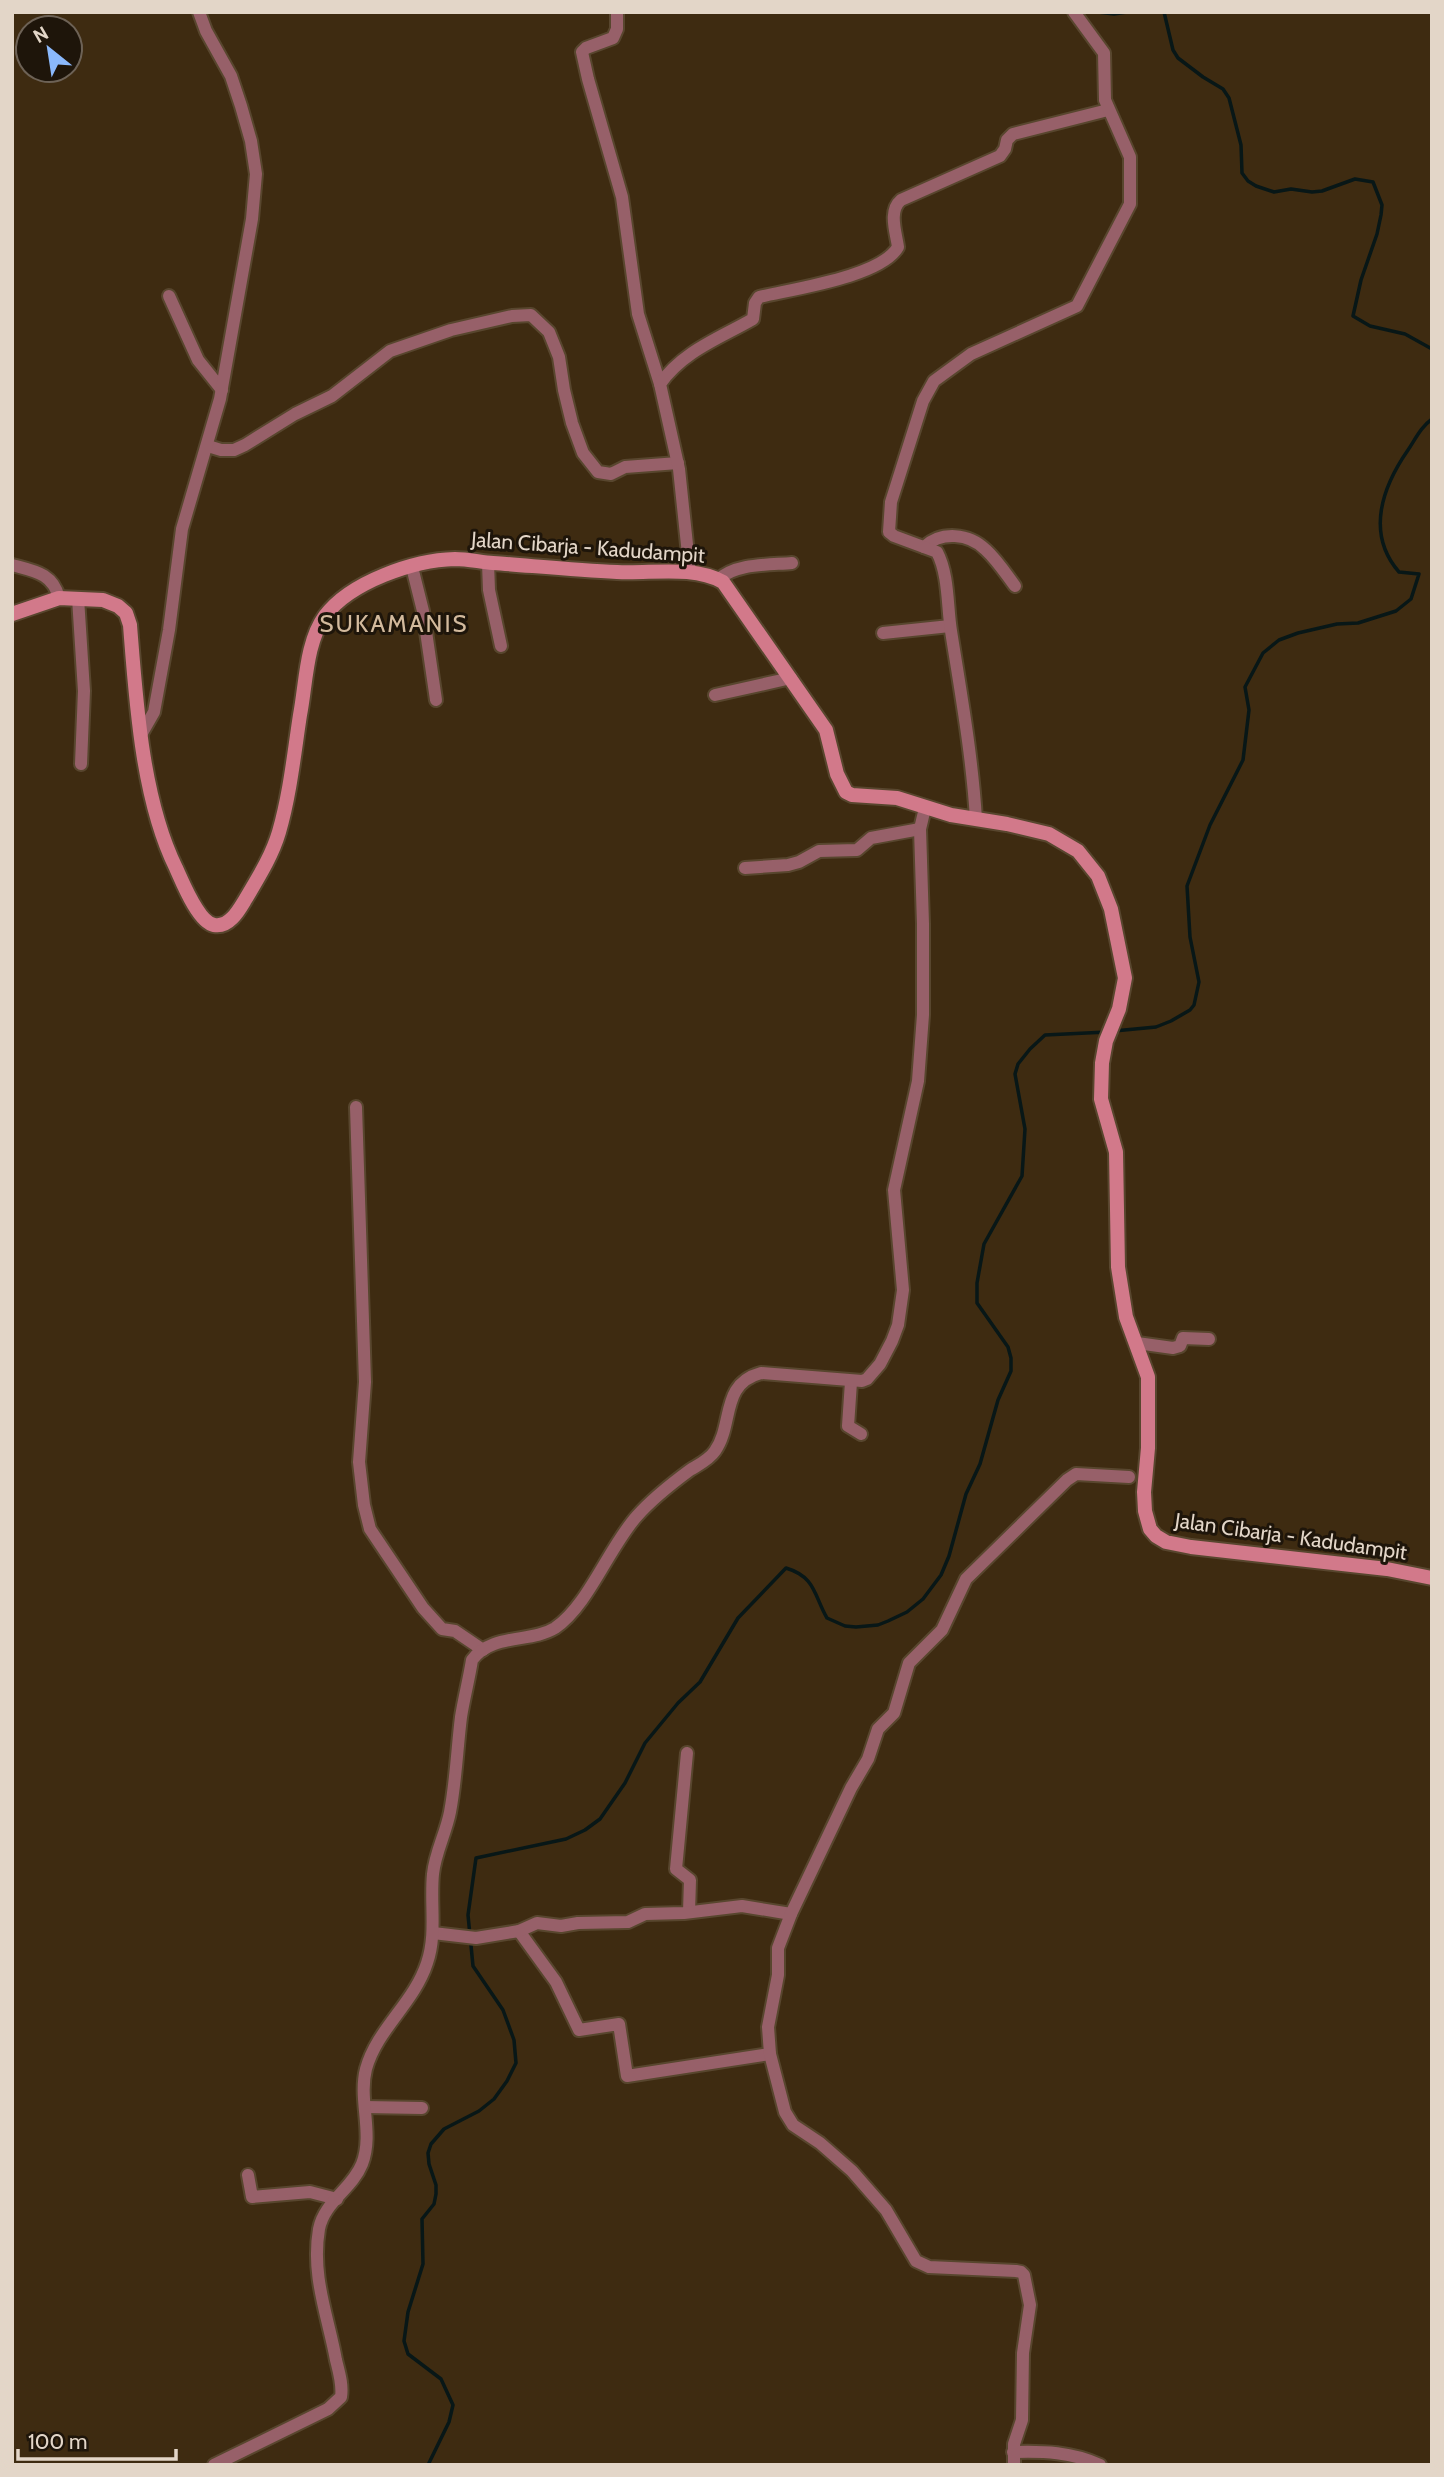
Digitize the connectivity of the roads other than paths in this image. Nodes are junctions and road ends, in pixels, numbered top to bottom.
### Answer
1 (199, 12) edge
2 (618, 12) edge
3 (1074, 12) edge
4 (1108, 110) junction
5 (169, 296) dead end
6 (660, 384) junction
7 (222, 390) junction
8 (208, 446) junction
9 (678, 463) junction
10 (924, 547) junction
11 (488, 563) junction
12 (792, 563) dead end
13 (12, 565) edge
14 (412, 567) junction
15 (690, 573) junction
16 (718, 580) junction
17 (1015, 586) dead end
18 (59, 598) junction
19 (78, 598) junction
20 (12, 614) edge
21 (950, 626) junction
22 (883, 633) dead end
23 (501, 646) dead end
24 (791, 678) junction
25 (715, 695) dead end
26 (436, 700) dead end
27 (142, 733) junction
28 (81, 764) dead end
29 (925, 808) junction
30 (976, 819) junction
31 (920, 829) junction
32 (745, 868) dead end
33 (356, 1107) dead end
34 (1209, 1339) dead end
35 (1137, 1343) junction
36 (851, 1382) junction
37 (861, 1434) dead end
38 (1129, 1477) dead end
39 (1432, 1578) edge
40 (483, 1650) junction
41 (687, 1753) dead end
42 (689, 1912) junction
43 (791, 1914) junction
44 (519, 1931) junction
45 (433, 1933) junction
46 (770, 2054) junction
47 (365, 2107) junction
48 (422, 2108) dead end
49 (248, 2175) dead end
50 (337, 2199) junction
51 (1014, 2458) edge
52 (242, 2459) edge
53 (214, 2465) edge
54 (1100, 2465) edge

1 - 7 street
2 - 6 street
3 - 4 street
4 - 6 street
4 - 10 street
5 - 7 street
6 - 9 street
7 - 8 street
8 - 9 street
8 - 27 street
9 - 15 street
10 - 17 street
10 - 21 street
11 - 14 street, Jalan Cibarja - Kadudampit
11 - 15 street, Jalan Cibarja - Kadudampit
11 - 23 street
12 - 16 street
13 - 18 street
14 - 26 street
14 - 27 street, Jalan Cibarja - Kadudampit
15 - 16 street, Jalan Cibarja - Kadudampit
16 - 24 street, Jalan Cibarja - Kadudampit
18 - 19 street, Jalan Cibarja - Kadudampit
18 - 20 street, Jalan Cibarja - Kadudampit
19 - 27 street, Jalan Cibarja - Kadudampit
19 - 28 street
21 - 22 street
21 - 30 street
24 - 25 street
24 - 29 street, Jalan Cibarja - Kadudampit
29 - 30 street, Jalan Cibarja - Kadudampit
29 - 31 street
30 - 35 street, Jalan Cibarja - Kadudampit
31 - 32 street
31 - 36 street
33 - 40 street
34 - 35 street
35 - 39 street, Jalan Cibarja - Kadudampit
36 - 37 street
36 - 40 street
38 - 43 street
40 - 45 street
41 - 42 street
42 - 43 street
42 - 44 street
43 - 46 street
44 - 45 street
44 - 46 street
45 - 47 street
46 - 51 street
47 - 48 street
47 - 50 street
49 - 50 street
50 - 52 street
51 - 54 street
52 - 53 street

